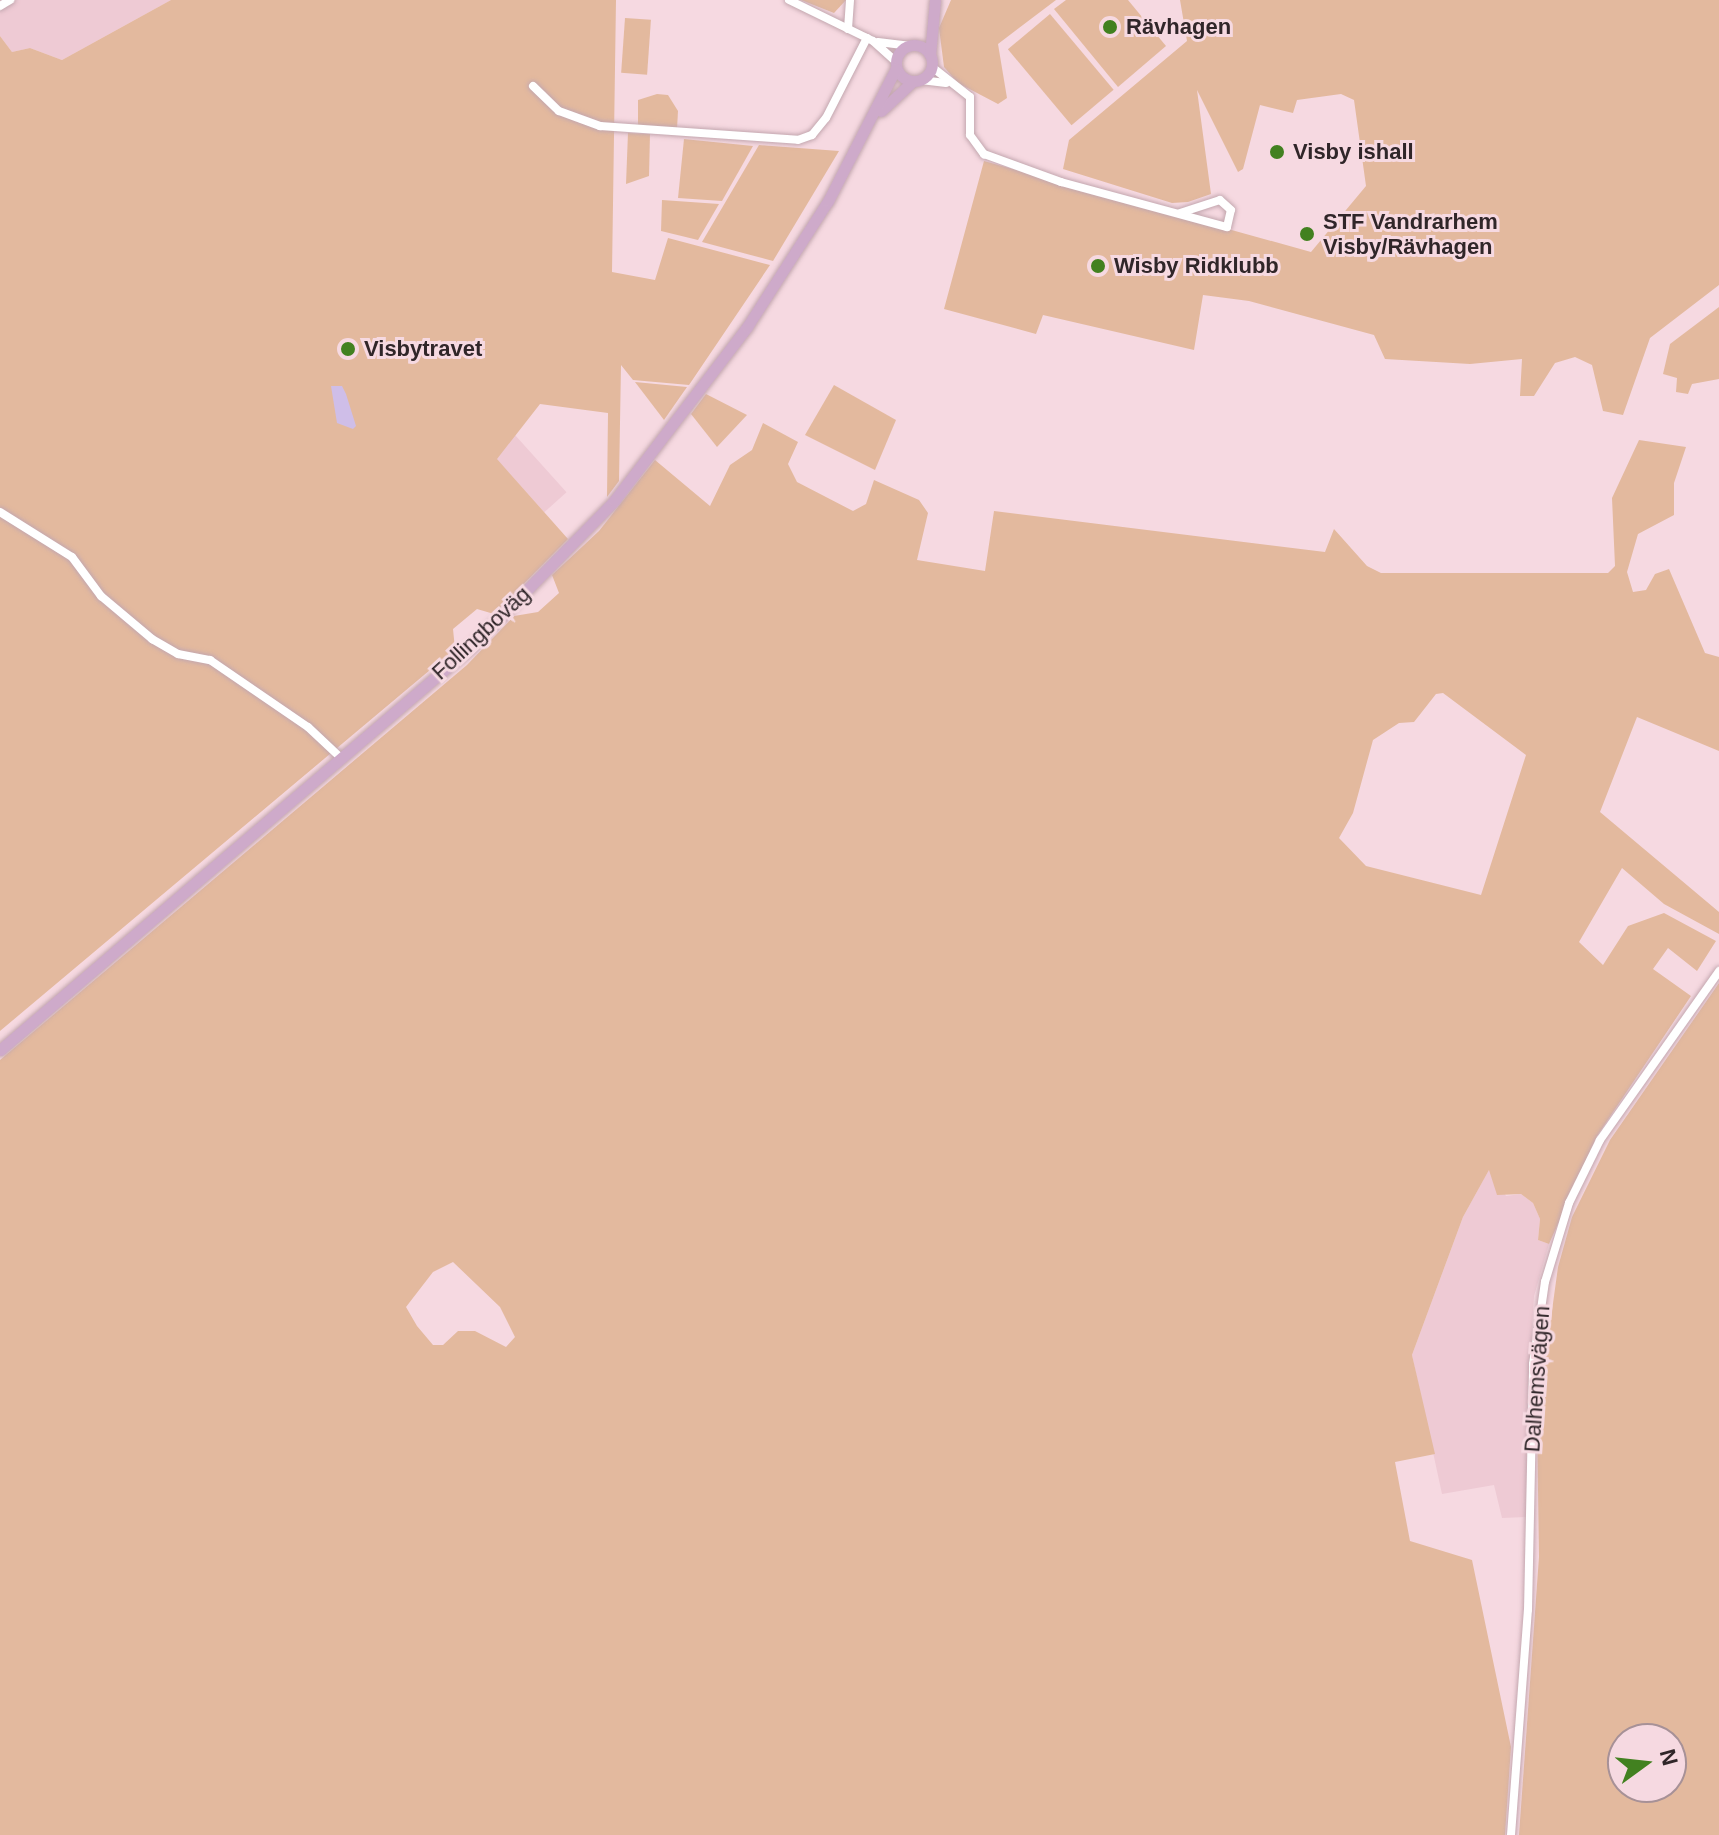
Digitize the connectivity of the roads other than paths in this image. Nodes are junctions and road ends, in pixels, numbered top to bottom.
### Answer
1 (10, 0) edge
2 (789, 0) edge
3 (850, 0) edge
4 (935, 0) edge
5 (0, 6) edge
6 (848, 29) junction
7 (870, 39) junction
8 (912, 45) junction
9 (931, 61) junction
10 (896, 65) junction
11 (917, 80) junction
12 (947, 83) junction
13 (533, 86) dead end
14 (866, 130) junction
15 (1180, 213) junction
16 (0, 512) edge
17 (340, 757) junction
18 (1719, 971) edge
19 (0, 1050) edge
20 (1511, 1835) edge

1 - 5 street
2 - 6 street
3 - 6 street
4 - 8 main road
4 - 9 main road
6 - 7 street
7 - 8 street
7 - 10 street
7 - 13 street
8 - 9 main road
8 - 10 main road, Follingboväg
9 - 11 main road, Follingboväg
9 - 12 street
10 - 11 main road
10 - 14 main road, Follingboväg
11 - 12 street
11 - 14 main road, Follingboväg
12 - 15 street
14 - 17 main road, Follingboväg
15 - 15 street
16 - 17 street
17 - 19 main road, Follingboväg
18 - 20 street, Dalhemsvägen

